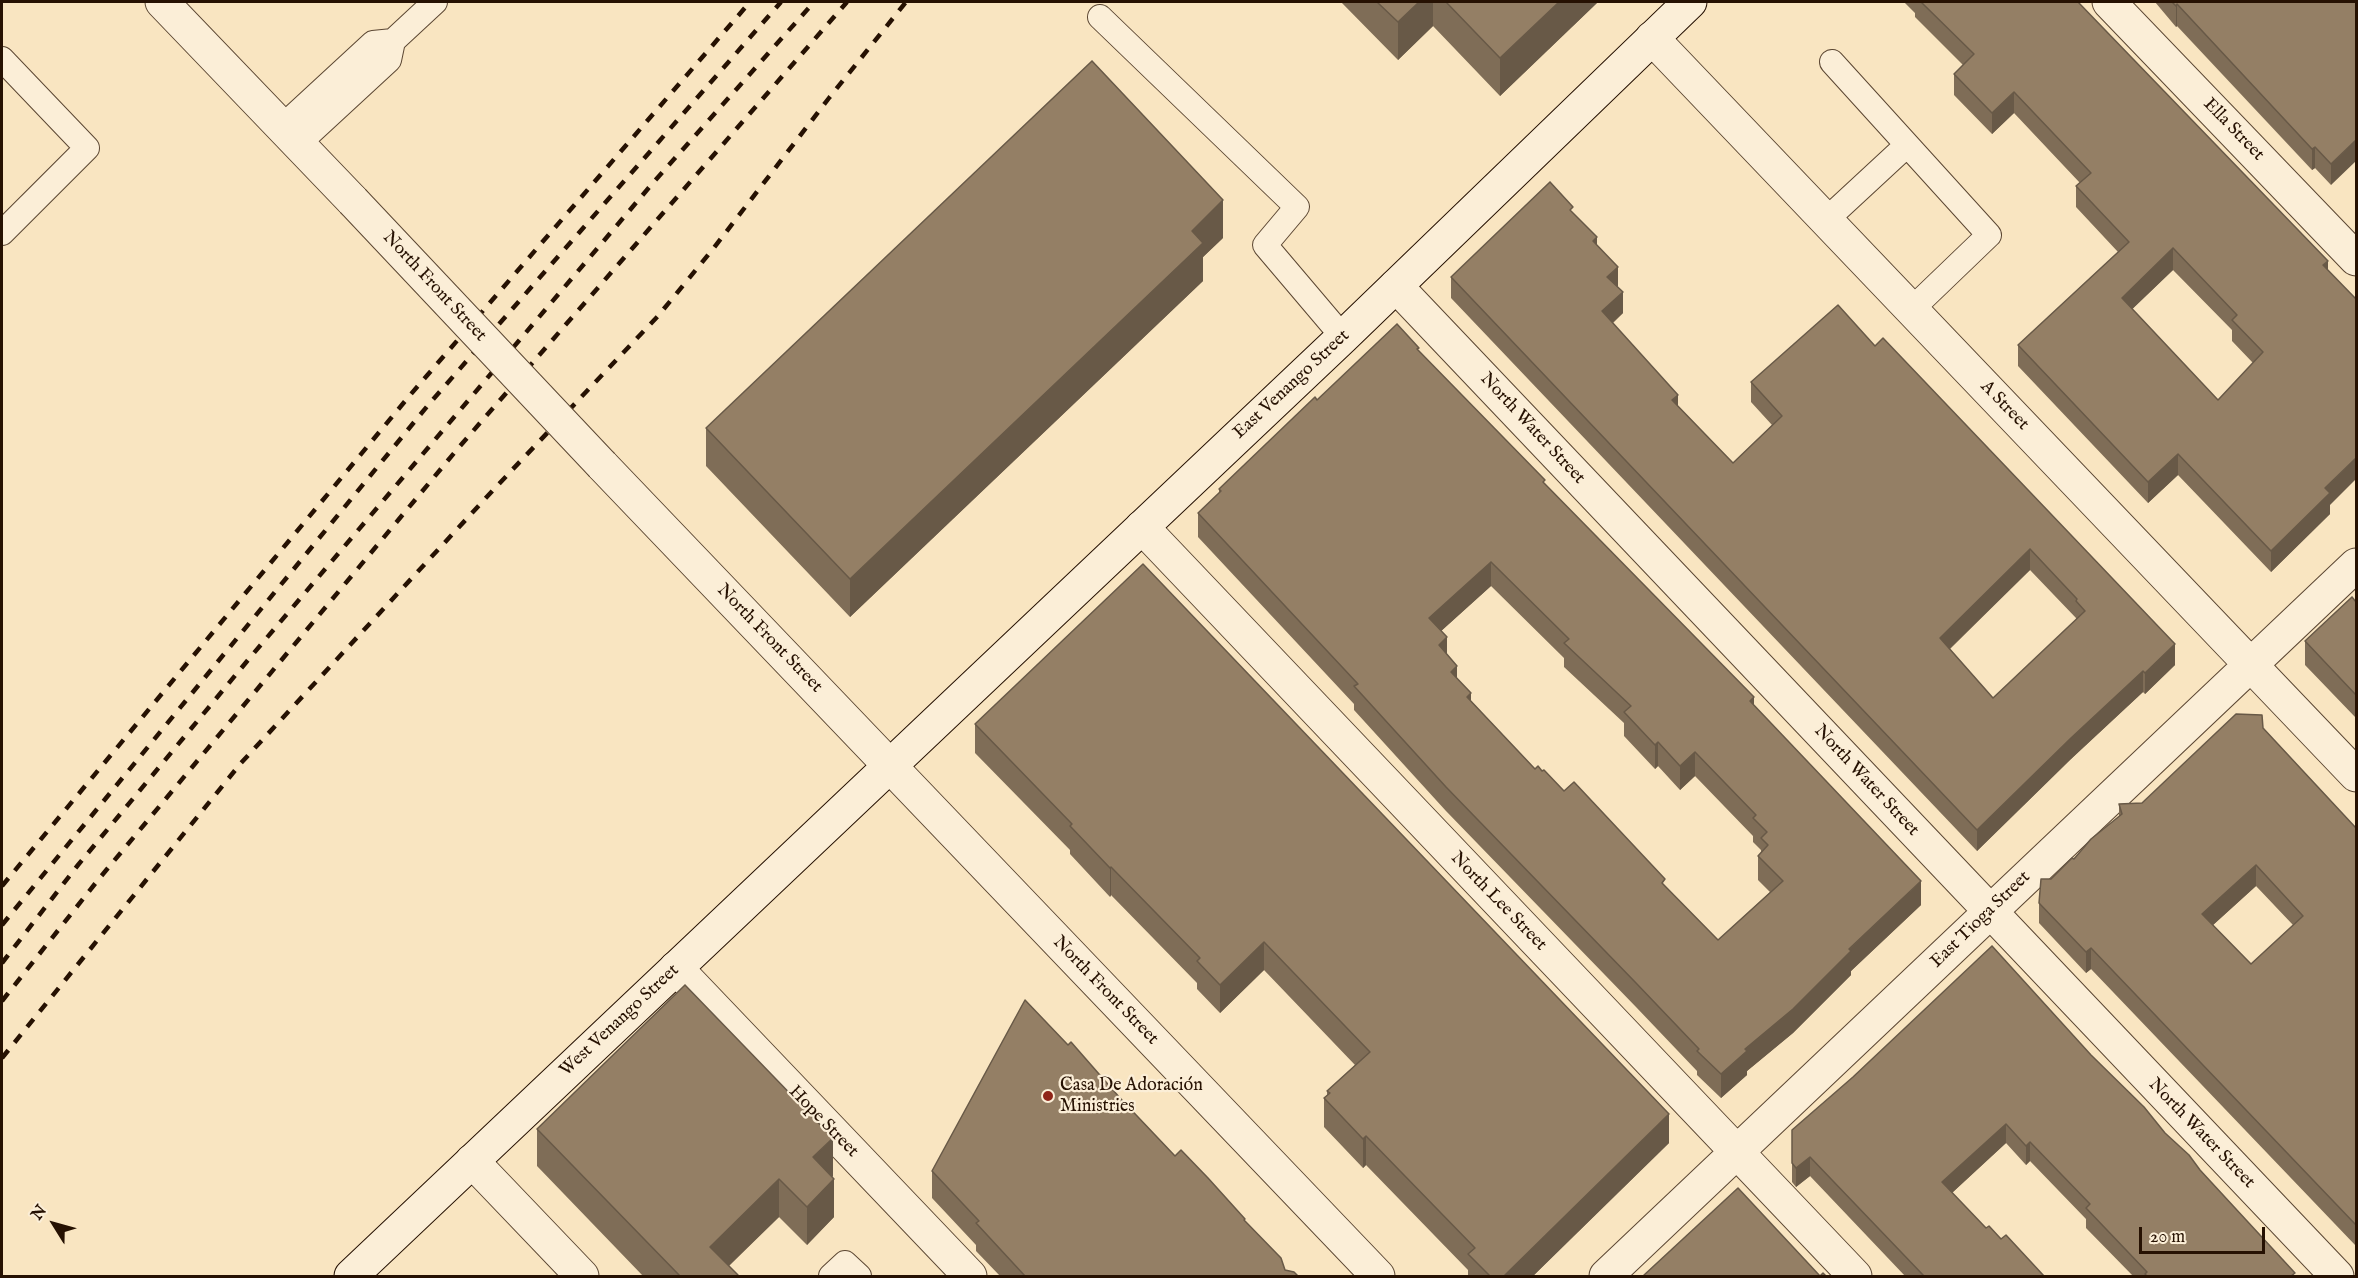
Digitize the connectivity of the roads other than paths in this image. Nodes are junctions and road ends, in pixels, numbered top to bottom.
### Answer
1 (162, 2) edge
2 (435, 2) edge
3 (1690, 2) edge
4 (2109, 2) edge
5 (1100, 17) dead end
6 (1652, 38) junction
7 (2, 59) edge
8 (1832, 62) dead end
9 (290, 136) junction
10 (1907, 145) junction
11 (1826, 220) junction
12 (2, 233) edge
13 (2356, 259) edge
14 (1396, 286) junction
15 (1912, 309) junction
16 (1343, 337) junction
17 (1142, 527) junction
18 (2356, 565) edge
19 (2252, 664) junction
20 (891, 766) junction
21 (2356, 775) edge
22 (1990, 912) junction
23 (676, 968) junction
24 (1737, 1153) junction
25 (472, 1161) junction
26 (351, 1276) edge
27 (582, 1276) edge
28 (831, 1276) edge
29 (859, 1276) edge
30 (970, 1276) edge
31 (1378, 1276) edge
32 (1606, 1276) edge
33 (1856, 1276) edge
34 (2337, 1276) edge

1 - 9 street, North Front Street
2 - 9 lane
3 - 6 street, East Venango Street
4 - 13 street, Ella Street
5 - 16 lane
6 - 11 street, A Street
6 - 14 street, East Venango Street
7 - 12 lane
8 - 10 lane
9 - 20 street, North Front Street, bridge
10 - 11 lane
10 - 15 lane
11 - 15 street, A Street
14 - 16 street, East Venango Street
14 - 22 street, North Water Street
15 - 19 street, A Street
16 - 17 street, East Venango Street
17 - 20 street, East Venango Street
17 - 24 street, North Lee Street
18 - 19 street, East Tioga Street
19 - 21 street, A Street
19 - 22 street, East Tioga Street
20 - 23 street, West Venango Street
20 - 31 street, North Front Street
22 - 24 street, East Tioga Street
22 - 34 street, North Water Street
23 - 25 street, West Venango Street
23 - 30 street, Hope Street
24 - 32 street, East Tioga Street
24 - 33 street, North Lee Street
25 - 26 street, West Venango Street
25 - 27 street
28 - 29 lane

